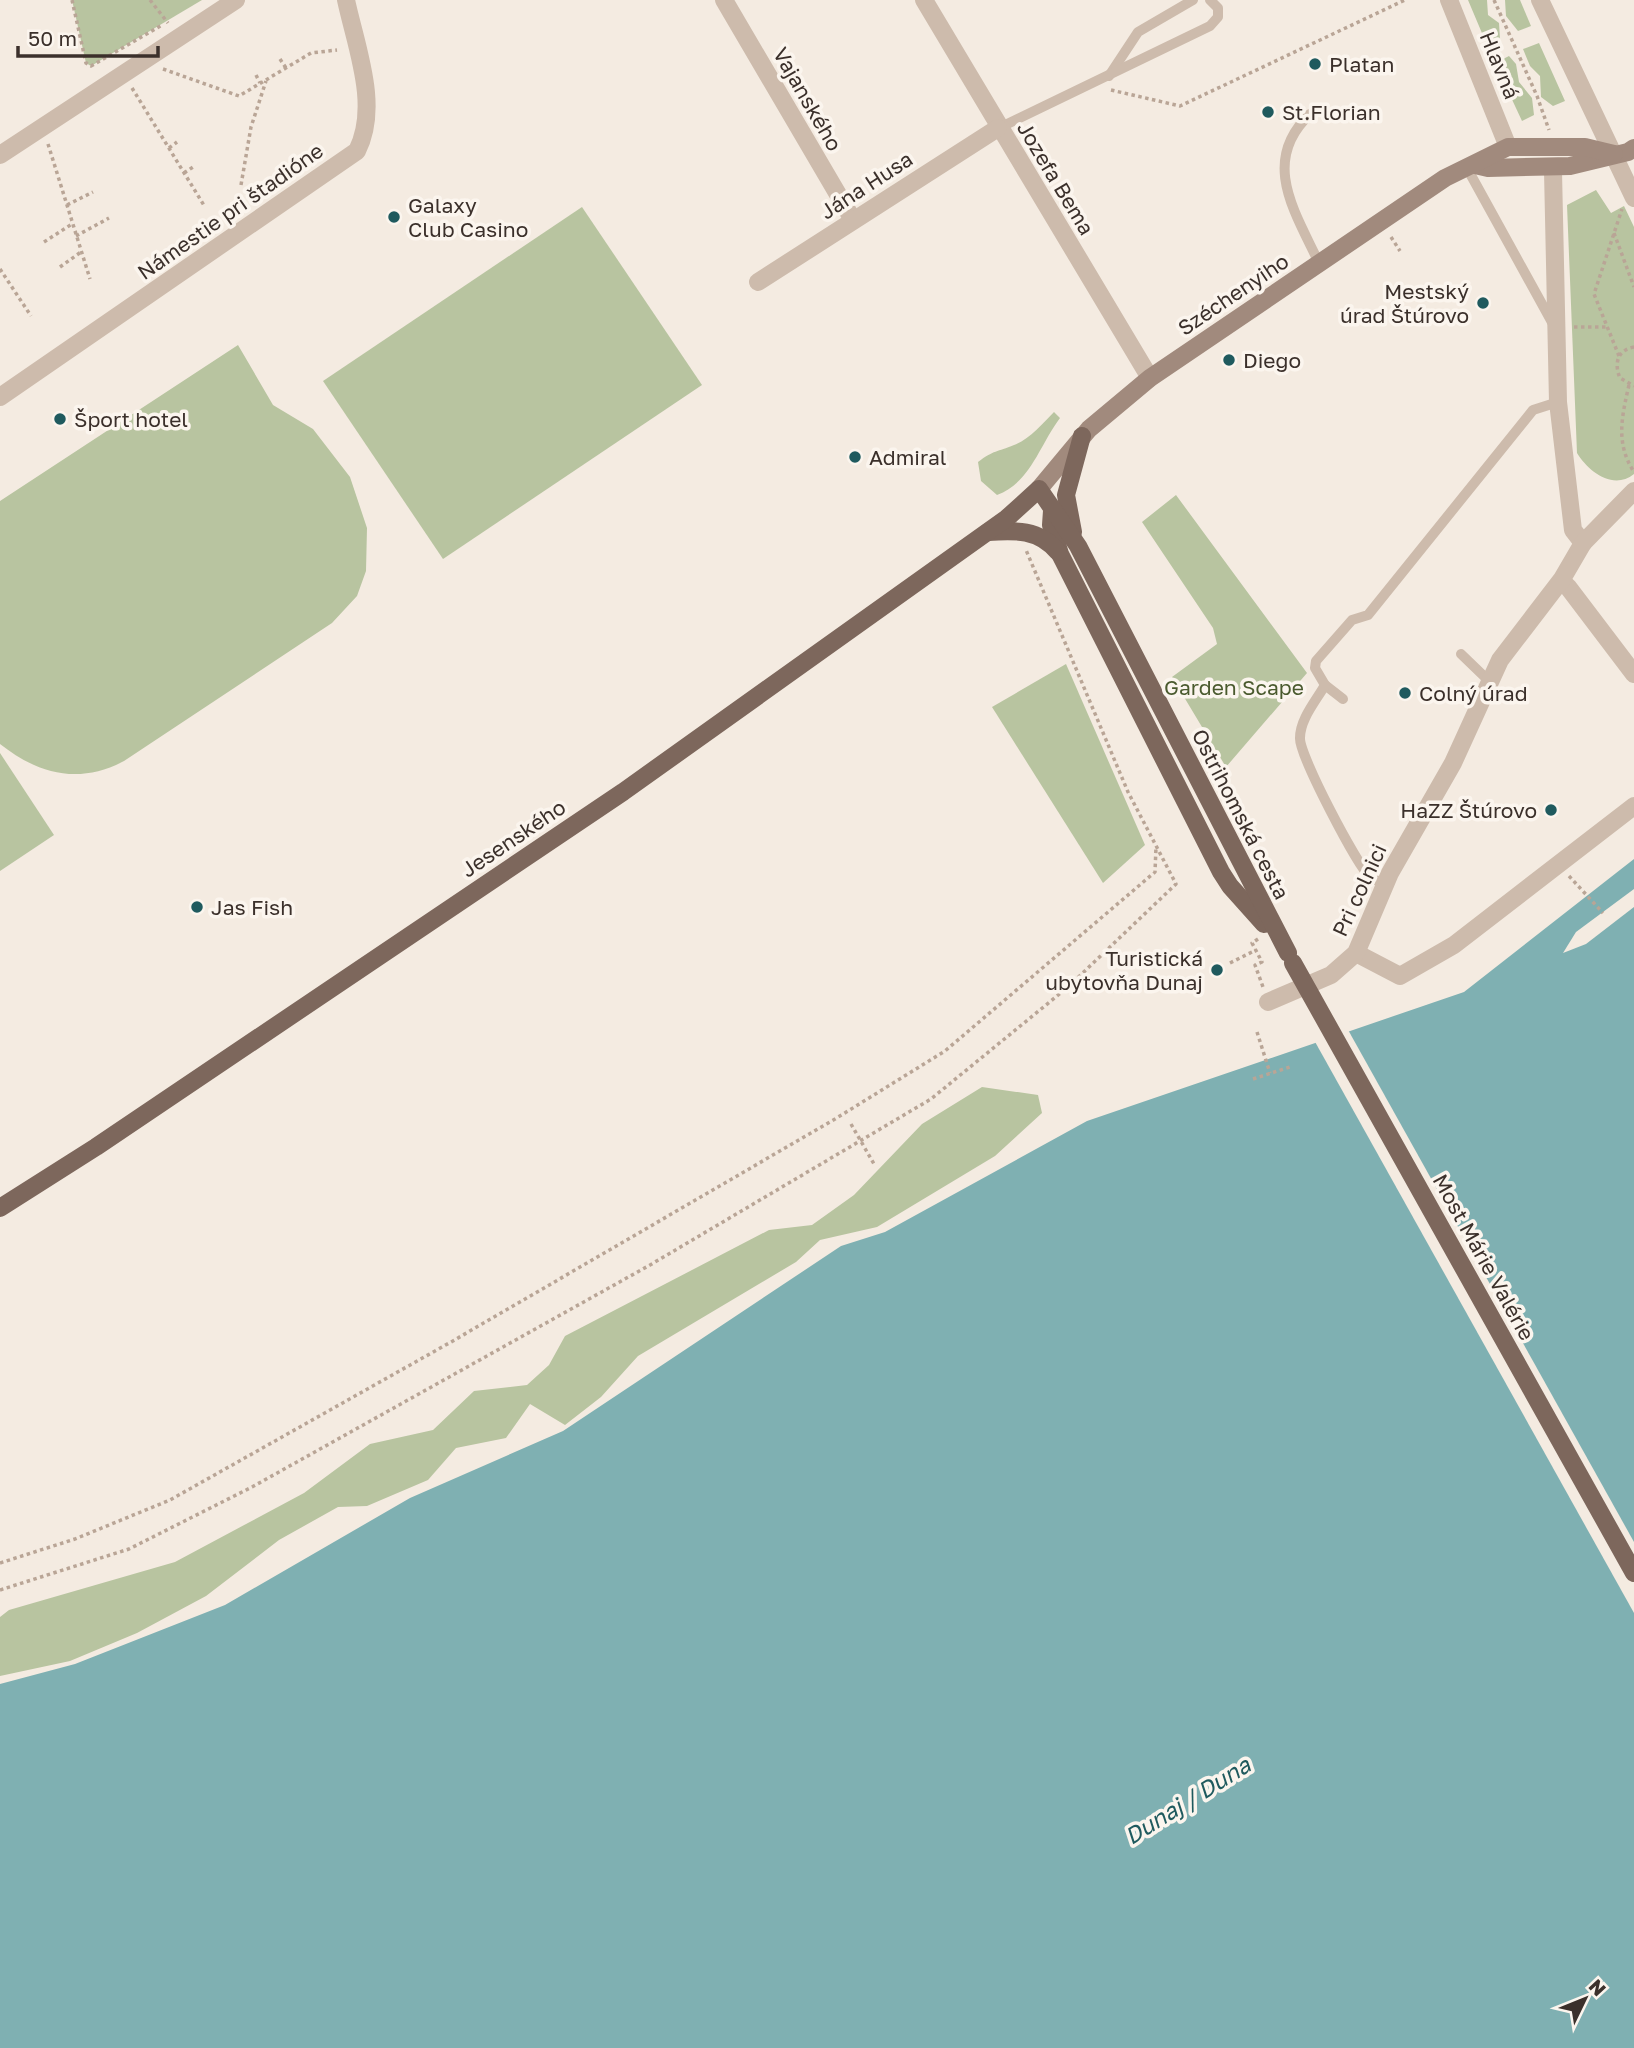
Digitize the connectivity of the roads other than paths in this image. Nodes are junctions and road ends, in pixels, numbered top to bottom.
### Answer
1 (236, 0) edge
2 (346, 0) edge
3 (724, 0) edge
4 (924, 0) edge
5 (1193, 0) edge
6 (1210, 0) edge
7 (1449, 0) edge
8 (1540, 0) edge
9 (1109, 77) junction
10 (1310, 114) dead end
11 (998, 128) junction
12 (1508, 147) junction
13 (1634, 148) edge
14 (1614, 154) junction
15 (0, 155) edge
16 (1471, 166) junction
17 (1553, 171) dead end
18 (1629, 199) edge
19 (853, 220) junction
20 (1319, 263) junction
21 (758, 282) dead end
22 (1555, 328) junction
23 (1150, 379) junction
24 (0, 397) edge
25 (1558, 402) junction
26 (1082, 436) junction
27 (1039, 489) junction
28 (1634, 491) edge
29 (1052, 511) junction
30 (988, 532) junction
31 (1583, 543) junction
32 (1078, 546) junction
33 (1060, 554) junction
34 (1565, 583) junction
35 (1461, 654) dead end
36 (1634, 674) edge
37 (1489, 681) junction
38 (1325, 685) junction
39 (1343, 699) dead end
40 (1634, 806) edge
41 (1385, 884) junction
42 (1356, 953) junction
43 (1291, 958) junction
44 (1268, 1002) dead end
45 (0, 1208) edge
46 (1634, 1573) edge

1 - 15 street
2 - 24 street, Námestie pri štadióne
3 - 19 street, Vajanského
4 - 11 street, Jozefa Bema
5 - 9 lane
6 - 9 lane
7 - 12 street, Hlavná
8 - 14 street
9 - 11 lane
10 - 20 lane
11 - 19 street, Jána Husa
11 - 23 street, Jozefa Bema
12 - 14 street
12 - 16 street, Széchenyiho
13 - 14 street
14 - 16 street
14 - 18 street
16 - 20 street, Széchenyiho
16 - 22 lane
17 - 22 street
19 - 21 street, Jána Husa
20 - 23 street, Széchenyiho
22 - 25 street
23 - 26 street, Széchenyiho
25 - 31 street
25 - 38 lane
26 - 27 street, Széchenyiho
26 - 32 main road
27 - 29 main road
27 - 30 main road, Jesenského
28 - 31 street, Pri colnici
29 - 32 main road
29 - 33 main road
30 - 33 main road
30 - 45 main road, Jesenského
31 - 34 street, Pri colnici
32 - 43 main road, Ostrihomská cesta
33 - 43 main road
34 - 36 street
34 - 37 street, Pri colnici
35 - 37 lane
37 - 41 street, Pri colnici
38 - 39 lane
38 - 41 lane
40 - 42 street
41 - 42 street, Pri colnici
42 - 44 street, Pri colnici
43 - 46 main road, Most Márie Valérie, bridge

